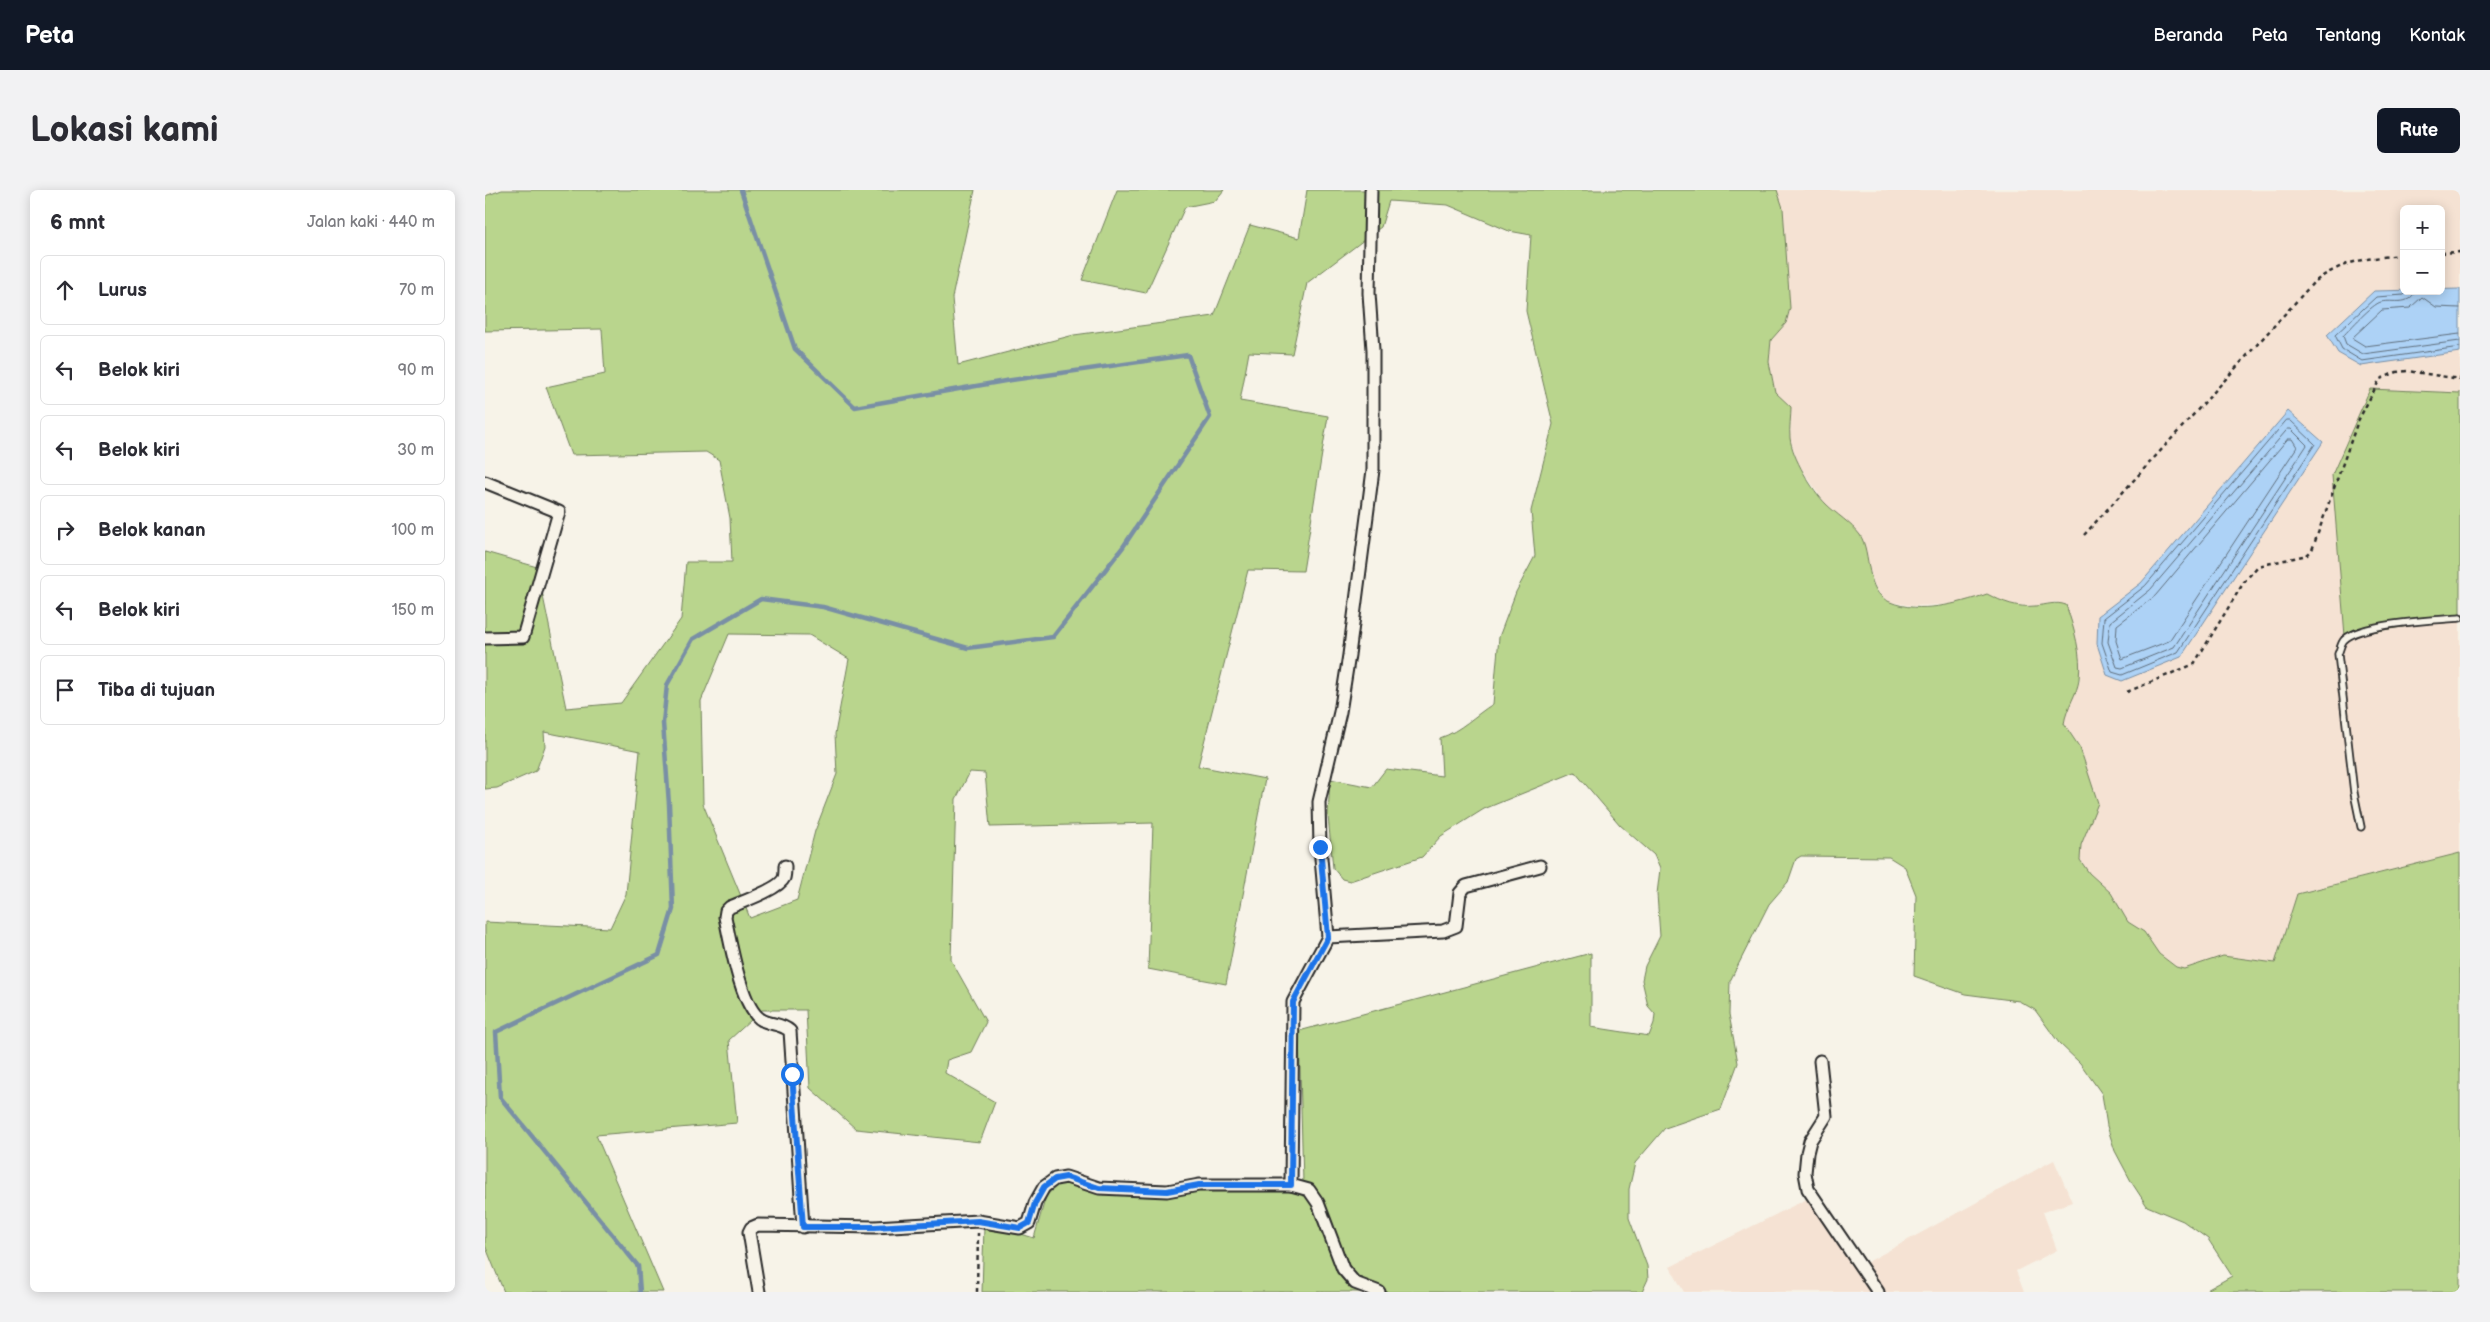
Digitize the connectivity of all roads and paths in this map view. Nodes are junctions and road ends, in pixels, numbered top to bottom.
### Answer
1 (1371, 190) edge
2 (2460, 252) edge
3 (2445, 253) edge
4 (2400, 255) edge
5 (2460, 379) edge
6 (485, 482) edge
7 (2084, 535) dead end
8 (2460, 618) edge
9 (485, 638) edge
10 (2127, 692) dead end
11 (2361, 827) dead end
12 (785, 866) dead end
13 (1540, 866) dead end
14 (1328, 937) junction
15 (1820, 1061) dead end
16 (1291, 1185) junction
17 (978, 1221) junction
18 (803, 1227) junction
19 (759, 1292) edge
20 (977, 1292) edge
21 (1379, 1292) edge
22 (1878, 1292) edge

1 - 14 street
2 - 3 path
4 - 7 path
5 - 10 path
6 - 9 street
8 - 11 lane
12 - 18 street
13 - 14 street
14 - 16 street
15 - 22 street
16 - 17 street
16 - 21 street
17 - 18 street
17 - 20 path
18 - 19 street

